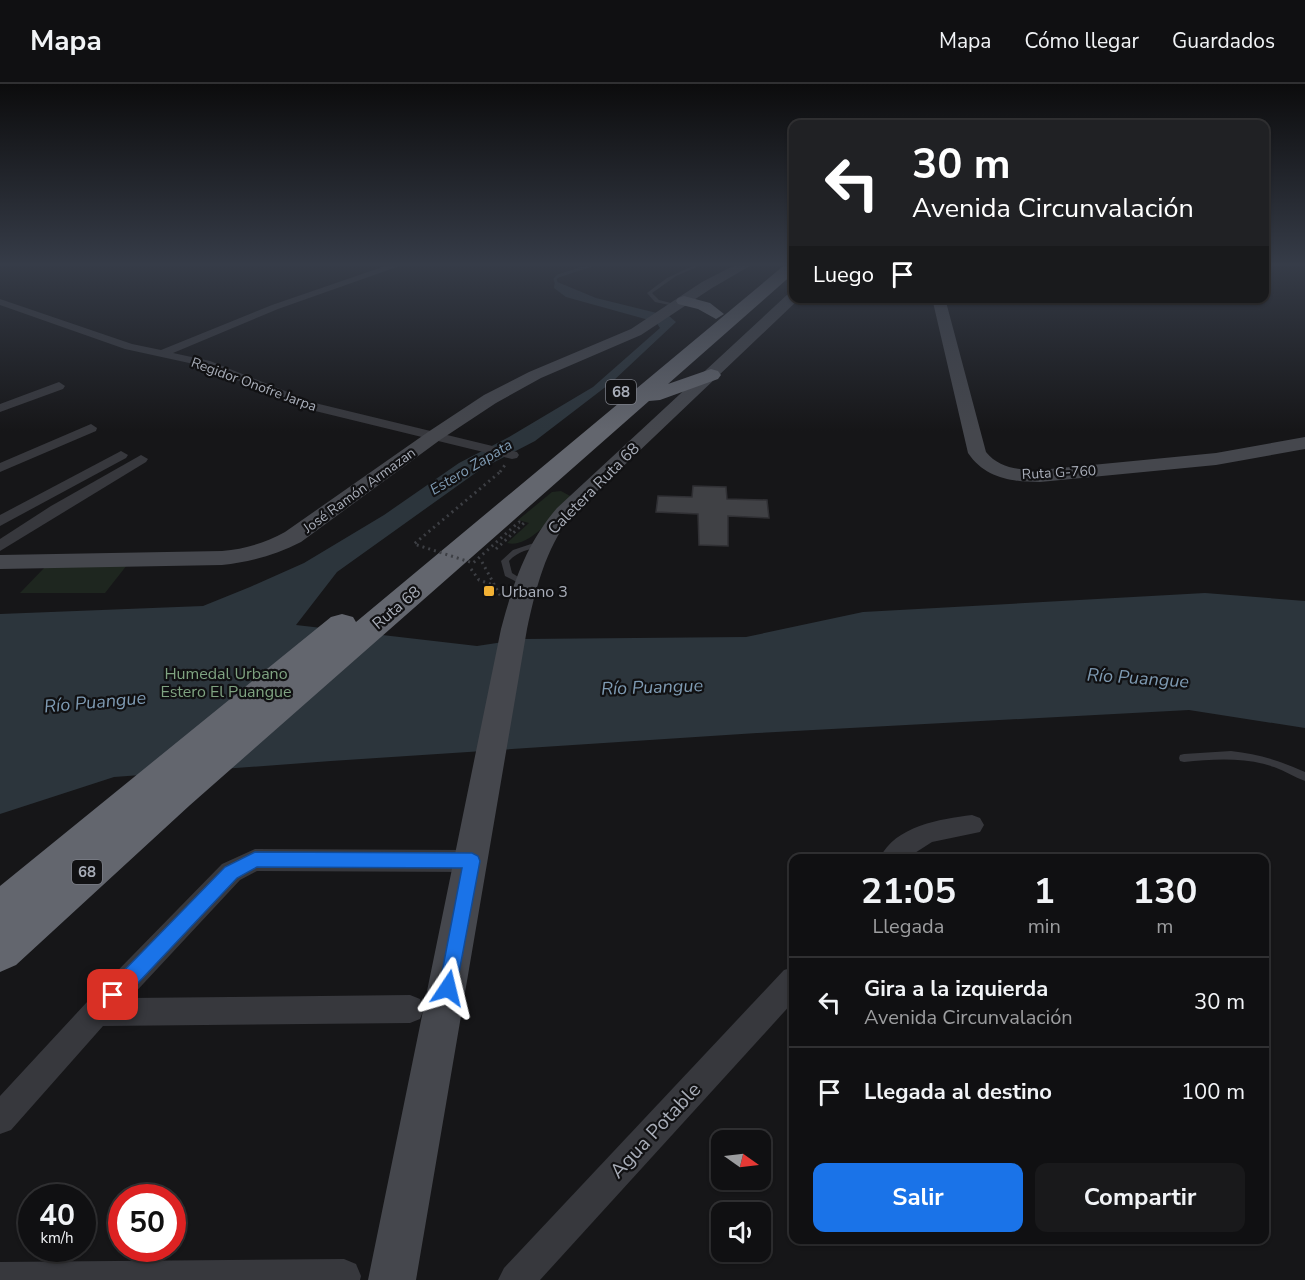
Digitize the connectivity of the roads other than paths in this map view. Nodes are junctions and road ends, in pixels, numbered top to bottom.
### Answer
1 (48, 319) edge
2 (246, 319) edge
3 (656, 319) edge
4 (710, 319) edge
5 (731, 319) edge
6 (770, 319) edge
7 (943, 319) edge
8 (161, 354) junction
9 (711, 375) junction
10 (59, 386) dead end
11 (0, 408) edge
12 (627, 408) junction
13 (91, 428) dead end
14 (434, 436) junction
15 (1305, 443) edge
16 (512, 455) dead end
17 (121, 456) dead end
18 (141, 459) dead end
19 (0, 468) edge
20 (0, 521) edge
21 (0, 546) edge
22 (0, 562) edge
23 (1184, 758) dead end
24 (1305, 777) edge
25 (160, 792) junction
26 (972, 825) dead end
27 (473, 852) junction
28 (895, 854) edge
29 (0, 913) edge
30 (0, 950) edge
31 (789, 985) edge
32 (410, 1009) dead end
33 (97, 1012) junction
34 (0, 1119) edge
35 (344, 1276) dead end
36 (0, 1279) edge
37 (392, 1280) edge
38 (516, 1280) edge

1 - 8 street, Regidor Onofre Jarpa
2 - 8 street
3 - 14 street, José Ramón Armazan
4 - 25 highway, Ruta 68 / 68
5 - 12 highway, Ruta 68 / 68
6 - 9 street, Caletera Ruta 68
7 - 15 street, Ruta G-760
8 - 14 street, Regidor Onofre Jarpa
9 - 12 highway
9 - 27 street, Caletera Ruta 68
10 - 11 street
12 - 25 highway, Ruta 68 / 68
13 - 19 street
14 - 16 street, Regidor Onofre Jarpa
14 - 22 street, José Ramón Armazan
17 - 20 street
18 - 21 street
23 - 24 lane
25 - 29 highway, Ruta 68 / 68
25 - 30 highway, Ruta 68 / 68
26 - 28 street
27 - 33 street
27 - 37 street, Caletera Ruta 68
31 - 38 street, Agua Potable
32 - 33 street
33 - 34 street
35 - 36 street

